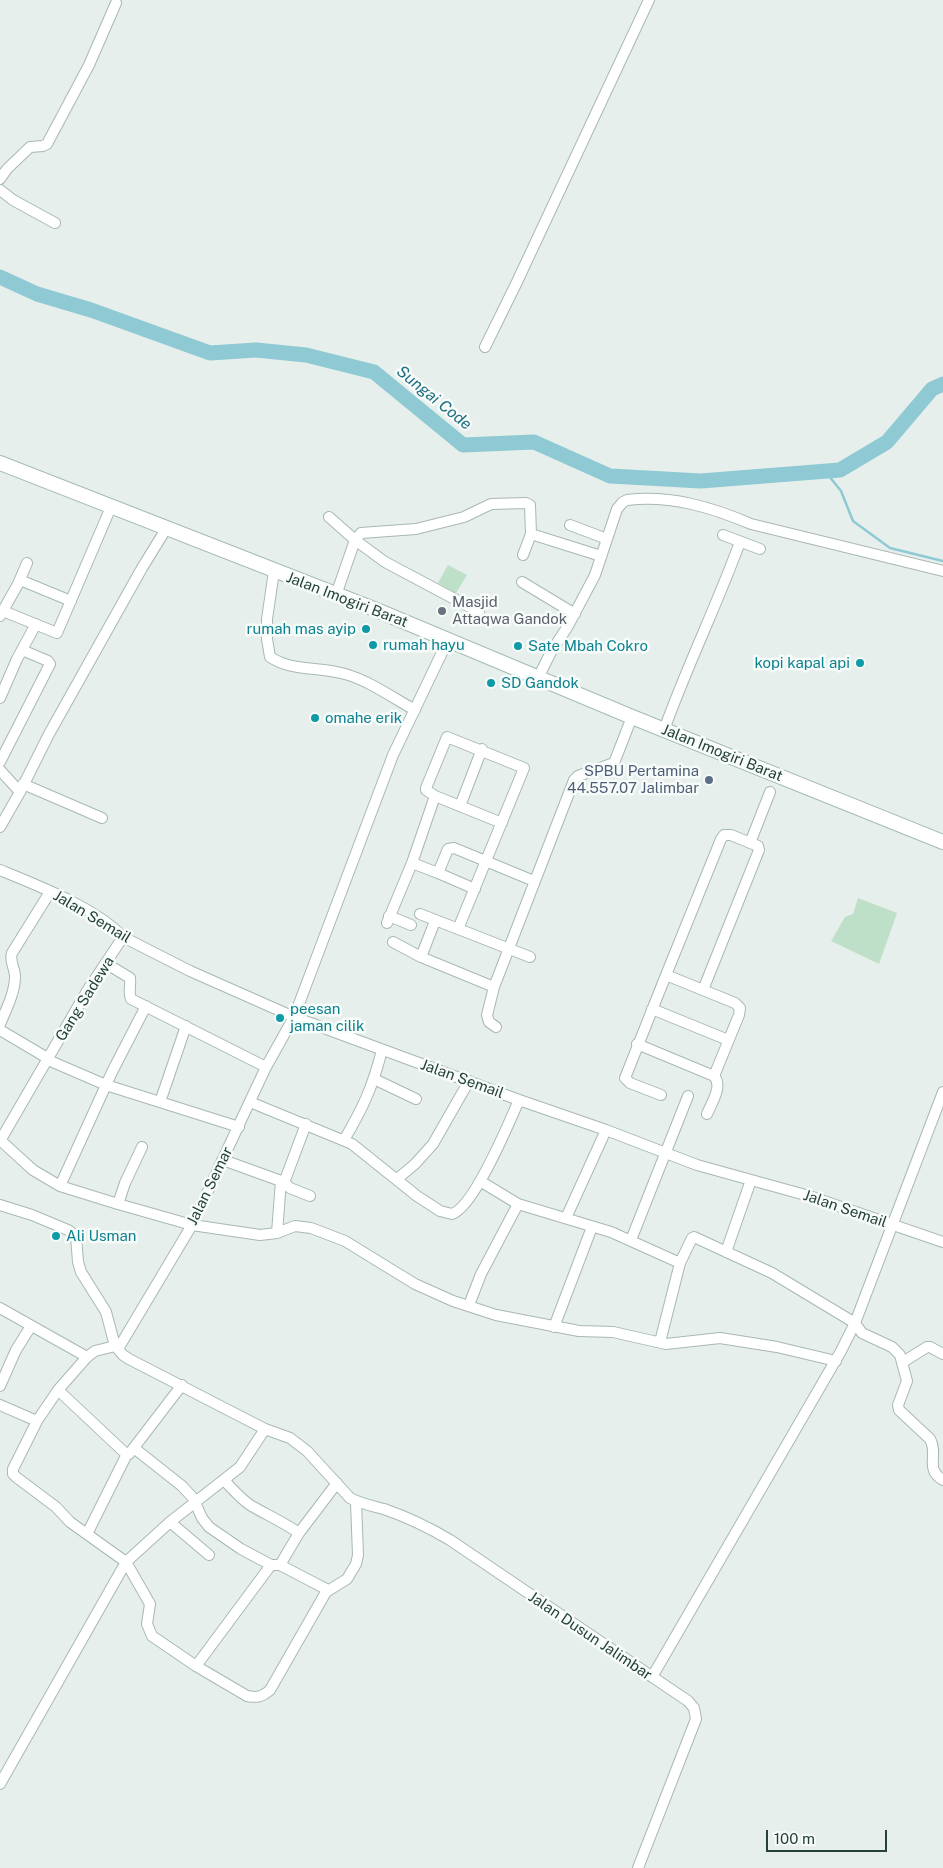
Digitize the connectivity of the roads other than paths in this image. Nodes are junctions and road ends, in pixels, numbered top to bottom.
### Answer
1 (649, 0) edge
2 (116, 3) dead end
3 (3, 166) edge
4 (0, 179) edge
5 (0, 190) edge
6 (55, 223) dead end
7 (485, 347) dead end
8 (0, 463) edge
9 (111, 507) junction
10 (329, 517) dead end
11 (570, 525) dead end
12 (166, 529) junction
13 (531, 534) junction
14 (723, 535) dead end
15 (607, 538) junction
16 (355, 540) junction
17 (740, 542) junction
18 (760, 550) dead end
19 (523, 555) dead end
20 (601, 556) junction
21 (27, 563) dead end
22 (274, 571) junction
23 (943, 571) edge
24 (20, 580) junction
25 (522, 582) dead end
26 (336, 594) junction
27 (71, 601) junction
28 (479, 612) dead end
29 (1, 614) edge
30 (575, 614) junction
31 (36, 624) junction
32 (448, 640) junction
33 (22, 650) junction
34 (538, 678) junction
35 (0, 698) edge
36 (415, 710) junction
37 (632, 717) junction
38 (664, 730) junction
39 (482, 749) junction
40 (0, 762) edge
41 (0, 770) edge
42 (773, 785) junction
43 (22, 788) junction
44 (435, 796) junction
45 (460, 806) junction
46 (102, 818) dead end
47 (502, 823) junction
48 (0, 827) edge
49 (750, 842) junction
50 (943, 842) edge
51 (486, 862) junction
52 (412, 863) junction
53 (0, 870) edge
54 (438, 873) junction
55 (534, 881) junction
56 (475, 889) junction
57 (50, 892) junction
58 (420, 914) dead end
59 (435, 921) junction
60 (411, 925) dead end
61 (458, 929) junction
62 (123, 937) junction
63 (393, 942) dead end
64 (508, 948) junction
65 (422, 957) junction
66 (530, 957) dead end
67 (107, 964) junction
68 (666, 975) junction
69 (494, 987) junction
70 (703, 990) junction
71 (146, 1006) junction
72 (652, 1009) junction
73 (294, 1017) junction
74 (0, 1024) edge
75 (186, 1026) junction
76 (496, 1027) dead end
77 (0, 1030) edge
78 (728, 1040) junction
79 (637, 1044) junction
80 (382, 1050) junction
81 (48, 1060) junction
82 (266, 1067) junction
83 (714, 1076) junction
84 (374, 1079) junction
85 (469, 1081) junction
86 (106, 1085) junction
87 (943, 1092) edge
88 (661, 1095) dead end
89 (688, 1096) dead end
90 (416, 1099) dead end
91 (519, 1100) junction
92 (160, 1102) junction
93 (250, 1102) junction
94 (707, 1114) dead end
95 (306, 1124) junction
96 (239, 1126) junction
97 (606, 1130) junction
98 (344, 1140) junction
99 (0, 1141) edge
100 (142, 1147) dead end
101 (666, 1154) junction
102 (223, 1160) junction
103 (397, 1179) junction
104 (751, 1180) junction
105 (282, 1181) junction
106 (480, 1181) junction
107 (60, 1186) junction
108 (310, 1196) dead end
109 (118, 1204) junction
110 (518, 1204) junction
111 (0, 1205) edge
112 (566, 1218) junction
113 (192, 1225) junction
114 (892, 1225) junction
115 (592, 1227) junction
116 (277, 1232) junction
117 (631, 1240) junction
118 (943, 1242) edge
119 (726, 1252) junction
120 (680, 1263) junction
121 (469, 1305) junction
122 (0, 1308) edge
123 (855, 1323) junction
124 (30, 1326) junction
125 (554, 1327) junction
126 (660, 1342) junction
127 (117, 1348) junction
128 (943, 1354) edge
129 (87, 1357) junction
130 (836, 1361) junction
131 (903, 1362) junction
132 (182, 1385) junction
133 (0, 1386) edge
134 (58, 1390) junction
135 (0, 1405) edge
136 (37, 1421) junction
137 (265, 1429) junction
138 (130, 1451) junction
139 (224, 1480) junction
140 (943, 1480) edge
141 (337, 1484) junction
142 (194, 1502) junction
143 (356, 1502) junction
144 (170, 1522) junction
145 (299, 1533) junction
146 (87, 1534) junction
147 (209, 1555) dead end
148 (126, 1562) junction
149 (276, 1565) junction
150 (328, 1590) junction
151 (196, 1666) junction
152 (652, 1677) junction
153 (0, 1784) edge
154 (638, 1868) edge

1 - 7 street
2 - 3 street
3 - 4 street
5 - 6 street
8 - 9 main road, Jalan Imogiri Barat
9 - 12 main road, Jalan Imogiri Barat
9 - 27 street
10 - 16 street
11 - 15 street
12 - 22 main road, Jalan Imogiri Barat
12 - 43 street
13 - 16 street
13 - 19 street
13 - 20 street
14 - 17 street
15 - 20 street
15 - 23 street
16 - 26 street
16 - 28 street
17 - 18 street
17 - 38 street
20 - 30 street
21 - 24 street
22 - 26 main road, Jalan Imogiri Barat
22 - 36 street
24 - 27 street
24 - 29 street
25 - 30 street
26 - 32 main road, Jalan Imogiri Barat
27 - 31 street
29 - 31 street
30 - 34 street
31 - 33 street
32 - 34 main road, Jalan Imogiri Barat
32 - 36 street, Jalan Semar
33 - 35 street
33 - 40 street
34 - 37 main road, Jalan Imogiri Barat
36 - 73 street, Jalan Semar
37 - 38 main road, Jalan Imogiri Barat
37 - 55 street
38 - 42 main road, Jalan Imogiri Barat
39 - 44 street
39 - 45 street
39 - 47 street
41 - 43 street
42 - 49 street
42 - 50 main road, Jalan Imogiri Barat
43 - 46 street
43 - 48 street
44 - 45 street
44 - 52 street
45 - 47 street
47 - 51 street
49 - 68 street
49 - 70 street
51 - 54 street
51 - 55 street
51 - 56 street
52 - 54 street
52 - 60 street
53 - 57 street, Jalan Semail
54 - 56 street
55 - 64 street
56 - 61 street
57 - 62 street, Jalan Semail
57 - 74 street
58 - 59 street
59 - 61 street
59 - 65 street
61 - 64 street
62 - 67 street, Gang Sadewa
62 - 73 street, Jalan Semail
63 - 65 street
64 - 66 street
64 - 69 street
65 - 69 street
67 - 71 street
67 - 81 street, Gang Sadewa
68 - 70 street
68 - 72 street
69 - 76 street
70 - 78 street
71 - 75 street
71 - 86 street
72 - 78 street
72 - 79 street
73 - 80 street, Jalan Semail
73 - 82 street, Jalan Semar
75 - 82 street
75 - 92 street
77 - 81 street
78 - 83 street
79 - 83 street
79 - 88 street
80 - 84 street
80 - 85 street, Jalan Semail
81 - 86 street
81 - 99 street, Gang Sadewa
82 - 93 street, Jalan Semar
83 - 94 street
84 - 90 street
84 - 98 street
85 - 91 street, Jalan Semail
85 - 103 street
86 - 92 street
86 - 107 street
87 - 114 street
89 - 101 street
91 - 97 street, Jalan Semail
91 - 106 street
92 - 96 street
93 - 95 street
93 - 96 street, Jalan Semar
95 - 98 street
95 - 105 street
96 - 102 street, Jalan Semar
97 - 101 street, Jalan Semail
97 - 112 street
98 - 103 street
99 - 107 street
100 - 109 street
101 - 104 street, Jalan Semail
101 - 117 street
102 - 105 street
102 - 113 street, Jalan Semar
103 - 106 street
104 - 114 street, Jalan Semail
104 - 119 street
105 - 108 street
105 - 116 street
106 - 110 street
107 - 109 street
109 - 113 street
110 - 112 street
110 - 121 street
111 - 127 street
112 - 115 street
113 - 116 street
113 - 127 street, Jalan Semar
114 - 118 street, Jalan Semail
114 - 123 street
115 - 117 street
115 - 125 street
116 - 121 street
117 - 120 street
119 - 120 street
119 - 123 street
120 - 126 street
121 - 125 street
122 - 124 street
123 - 130 street
123 - 131 street
124 - 129 street
124 - 133 street
125 - 126 street
126 - 130 street
127 - 129 street
127 - 132 street, Jalan Dusun Jalimbar
128 - 131 street
129 - 134 street
130 - 152 street
131 - 140 street
132 - 137 street, Jalan Dusun Jalimbar
132 - 138 street
134 - 136 street
134 - 138 street
135 - 136 street
136 - 146 street
137 - 139 street
137 - 141 street, Jalan Dusun Jalimbar
138 - 142 street
138 - 146 street
139 - 142 street
139 - 145 street
141 - 143 street, Jalan Dusun Jalimbar
141 - 145 street
142 - 144 street
142 - 149 street
143 - 150 street
143 - 152 street, Jalan Dusun Jalimbar
144 - 147 street
144 - 148 street
145 - 149 street
146 - 148 street
148 - 151 street
148 - 153 street
149 - 150 street
149 - 151 street
150 - 151 street
152 - 154 street, Jalan Dusun Jalimbar

